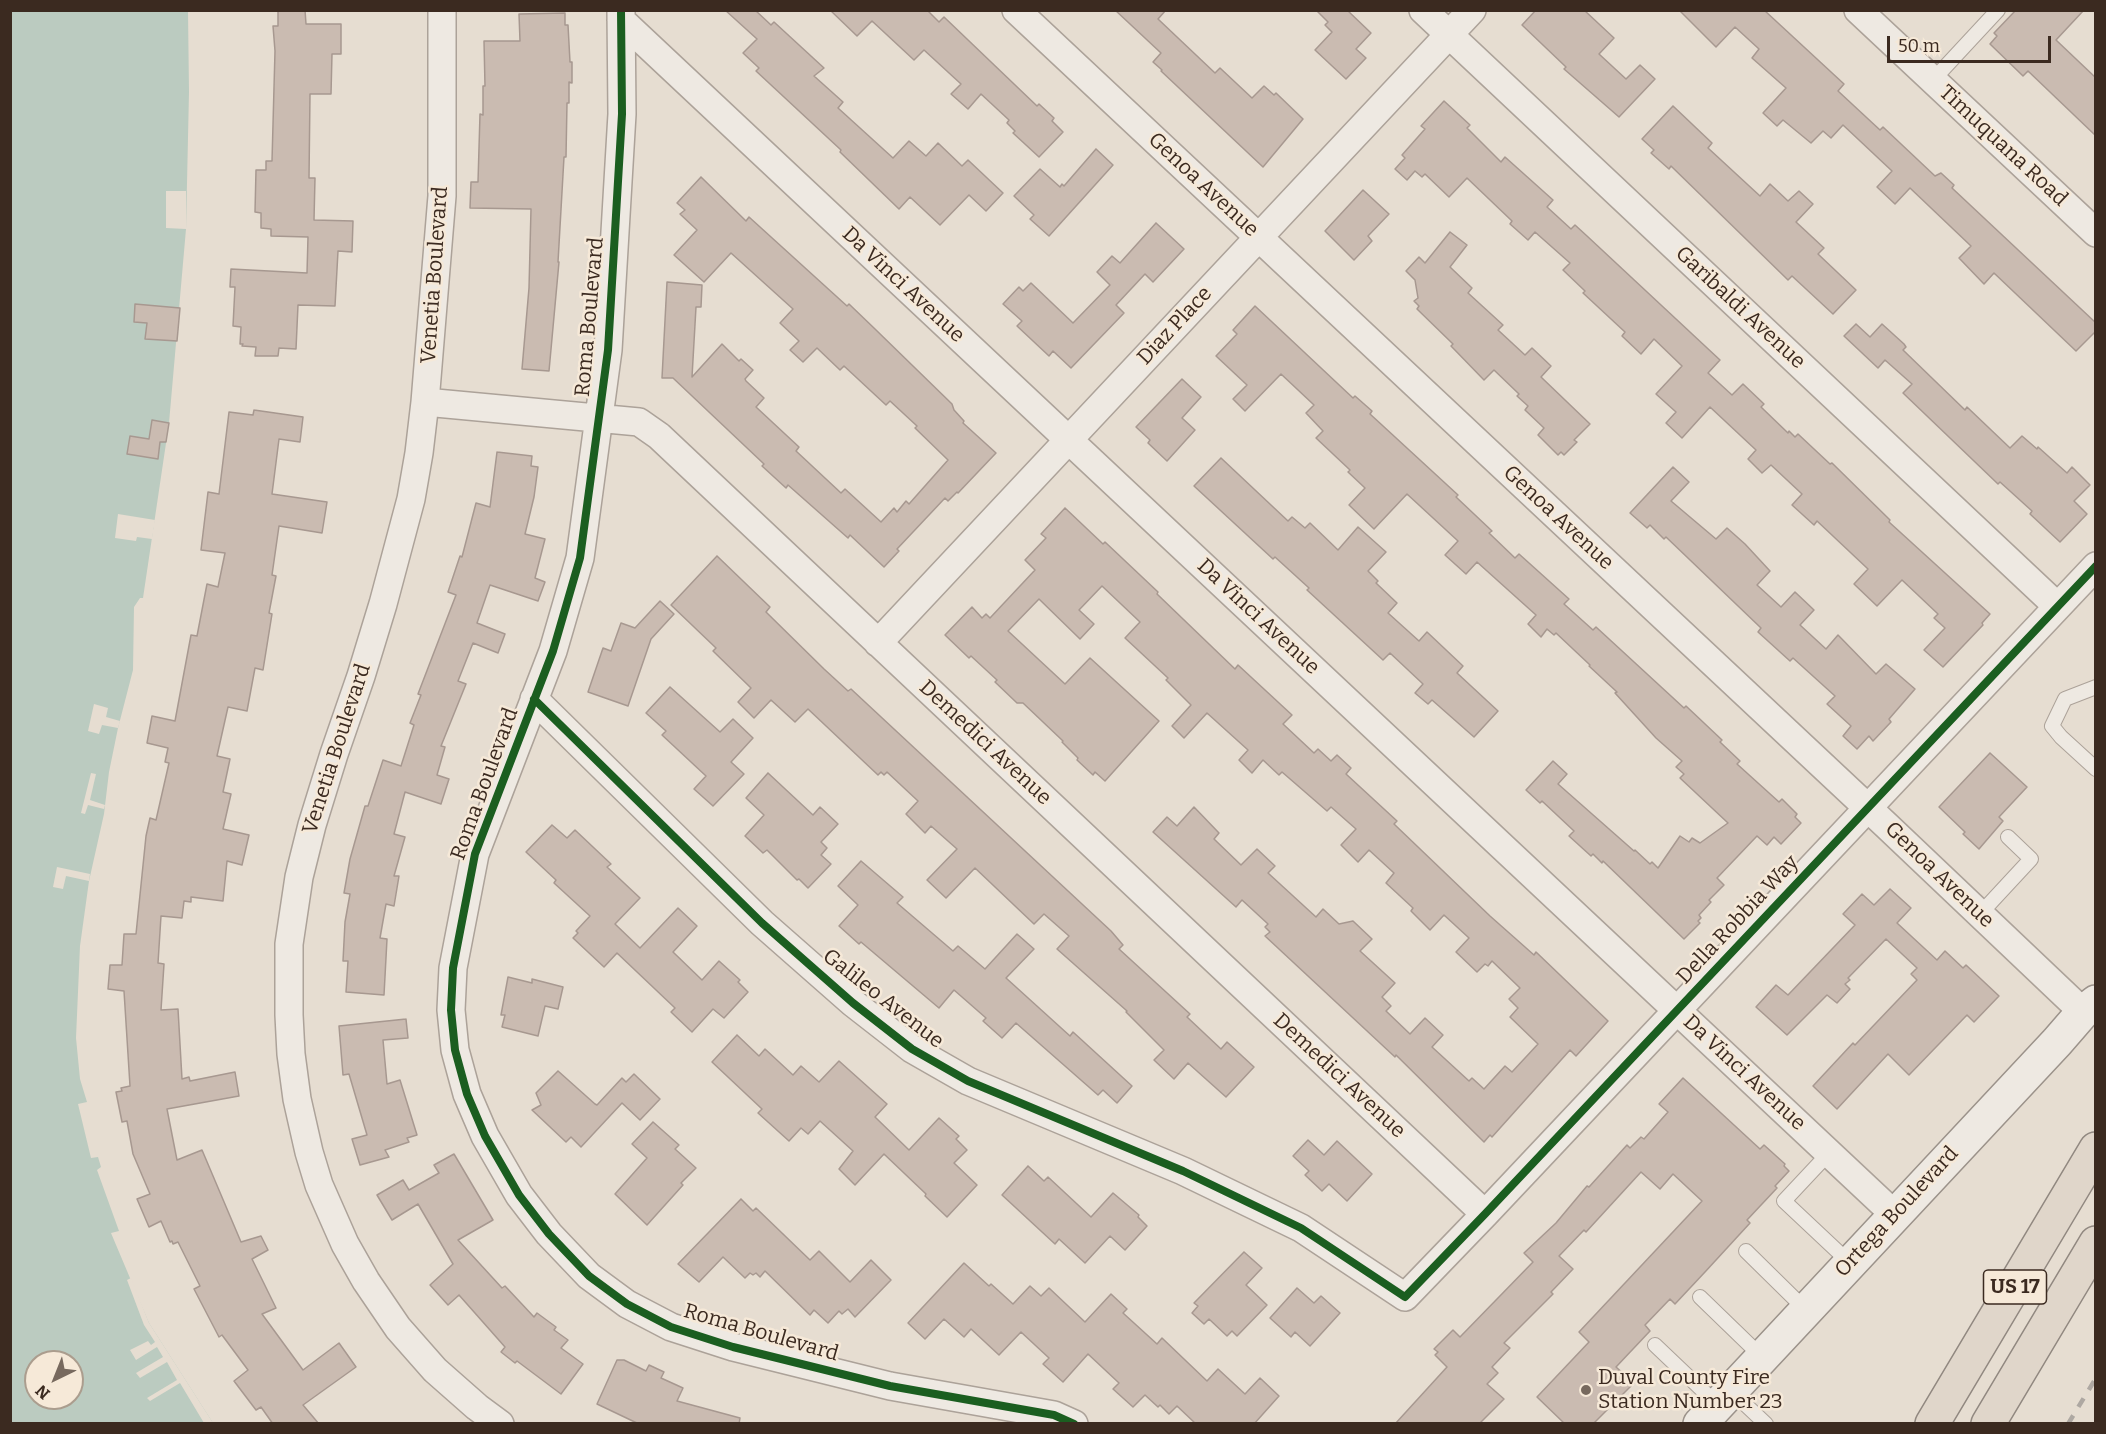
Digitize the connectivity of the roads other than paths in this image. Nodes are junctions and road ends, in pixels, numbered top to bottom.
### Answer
1 (442, 10) edge
2 (1016, 10) edge
3 (1423, 10) edge
4 (1472, 10) edge
5 (1998, 10) edge
6 (1866, 14) edge
7 (621, 15) edge
8 (1449, 35) junction
9 (1933, 80) junction
10 (2096, 233) edge
11 (1258, 237) junction
12 (425, 402) junction
13 (600, 418) junction
14 (1069, 440) junction
15 (2096, 566) edge
16 (2057, 606) junction
17 (878, 643) junction
18 (2096, 687) edge
19 (534, 699) junction
20 (2096, 770) edge
21 (1867, 807) junction
22 (2008, 837) dead end
23 (1980, 914) junction
24 (1677, 1011) junction
25 (2091, 1014) edge
26 (2096, 1149) edge
27 (1829, 1154) junction
28 (1485, 1214) junction
29 (1895, 1215) junction
30 (2096, 1243) edge
31 (1746, 1251) dead end
32 (1850, 1263) junction
33 (1405, 1297) joint
34 (1700, 1297) dead end
35 (1806, 1310) junction
36 (1655, 1345) dead end
37 (1762, 1357) junction
38 (1716, 1406) edge
39 (500, 1424) edge
40 (1074, 1424) edge
41 (1766, 1424) edge
42 (1932, 1424) edge
43 (1988, 1424) edge

1 - 12 street, Venetia Boulevard
2 - 11 street, Genoa Avenue
3 - 8 street, Garibaldi Avenue
4 - 8 street, Diaz Place
5 - 9 lane
6 - 9 street, Timuquana Road
7 - 13 street, Roma Boulevard
7 - 14 street, Da Vinci Avenue
8 - 11 street, Diaz Place
8 - 16 street, Garibaldi Avenue
9 - 10 street, Timuquana Road
11 - 14 street, Diaz Place
11 - 21 street, Genoa Avenue
12 - 13 street, Demedici Avenue
12 - 39 street, Venetia Boulevard
13 - 17 street, Demedici Avenue
13 - 19 street, Roma Boulevard
14 - 17 street, Diaz Place
14 - 24 street, Da Vinci Avenue
15 - 16 street, Della Robbia Way
16 - 21 street, Della Robbia Way
17 - 28 street, Demedici Avenue
18 - 20 lane
19 - 33 street, Galileo Avenue
19 - 40 street, Roma Boulevard
21 - 23 street, Genoa Avenue
21 - 24 street, Della Robbia Way
22 - 23 lane
23 - 25 street, Genoa Avenue
24 - 27 street, Da Vinci Avenue
24 - 28 street, Della Robbia Way
25 - 29 main road, Ortega Boulevard
26 - 42 highway, US 17
27 - 29 street, Da Vinci Avenue
27 - 32 lane
28 - 33 street, Della Robbia Way
29 - 32 main road, Ortega Boulevard
30 - 43 highway, US 17
31 - 35 lane
32 - 35 main road, Ortega Boulevard
34 - 37 lane
35 - 37 main road, Ortega Boulevard
36 - 38 lane
37 - 38 main road, Ortega Boulevard
38 - 41 lane

